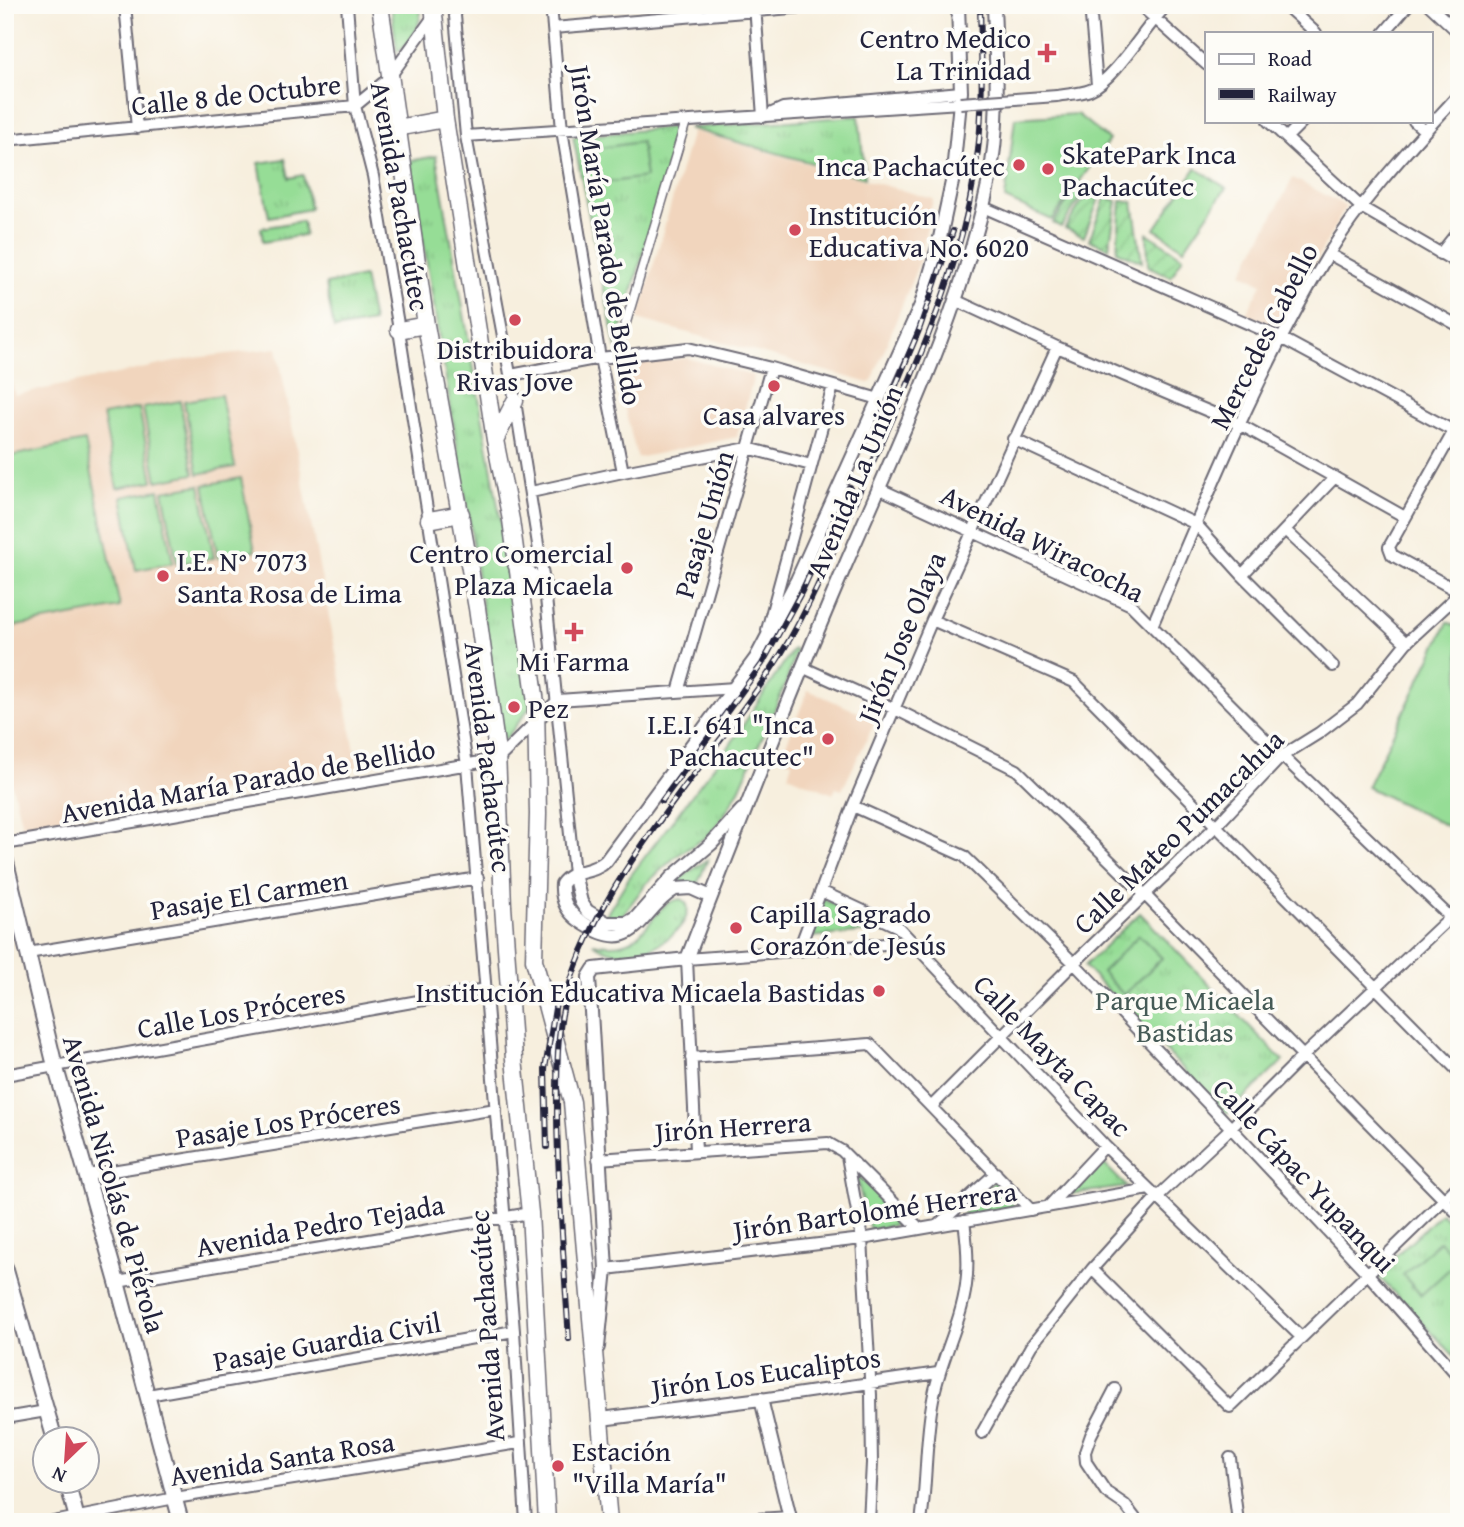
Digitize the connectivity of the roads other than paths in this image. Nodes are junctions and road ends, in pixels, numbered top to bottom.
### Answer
1 (125, 5) edge
2 (347, 5) edge
3 (380, 5) edge
4 (454, 5) edge
5 (551, 5) edge
6 (827, 5) edge
7 (958, 5) edge
8 (994, 5) edge
9 (1090, 5) edge
10 (1140, 5) edge
11 (1167, 5) edge
12 (1284, 5) edge
13 (1408, 5) edge
14 (1429, 5) edge
15 (755, 8) edge
16 (433, 11) edge
17 (1155, 17) junction
18 (553, 28) junction
19 (1315, 32) edge
20 (1385, 32) edge
21 (1459, 33) edge
22 (1205, 63) edge
23 (389, 78) junction
24 (1097, 85) junction
25 (1459, 94) edge
26 (960, 97) junction
27 (355, 106) junction
28 (763, 117) junction
29 (445, 118) junction
30 (686, 121) junction
31 (1269, 122) edge
32 (1302, 122) edge
33 (1415, 122) edge
34 (137, 128) junction
35 (397, 128) junction
36 (562, 130) junction
37 (1425, 131) junction
38 (466, 136) junction
39 (1286, 138) junction
40 (5, 140) edge
41 (1361, 206) junction
42 (983, 207) junction
43 (1459, 230) edge
44 (1329, 254) junction
45 (1440, 254) junction
46 (1459, 264) edge
47 (955, 300) junction
48 (426, 325) junction
49 (1459, 326) edge
50 (399, 330) junction
51 (1281, 338) junction
52 (1057, 347) junction
53 (617, 356) junction
54 (600, 358) junction
55 (771, 368) junction
56 (511, 375) junction
57 (833, 386) junction
58 (879, 399) junction
59 (515, 401) junction
60 (1241, 425) junction
61 (1456, 433) edge
62 (1013, 439) junction
63 (495, 440) junction
64 (748, 448) junction
65 (811, 465) junction
66 (623, 472) junction
67 (1335, 477) junction
68 (878, 488) junction
69 (531, 492) junction
70 (461, 514) junction
71 (1405, 517) junction
72 (429, 520) junction
73 (1196, 524) junction
74 (972, 530) junction
75 (1284, 530) junction
76 (516, 564) junction
77 (1242, 575) junction
78 (545, 588) junction
79 (1459, 593) edge
80 (932, 620) junction
81 (1152, 626) junction
82 (765, 641) junction
83 (1406, 643) junction
84 (1333, 666) dead end
85 (802, 667) junction
86 (735, 688) junction
87 (678, 692) junction
88 (558, 700) junction
89 (895, 709) junction
90 (537, 719) junction
91 (1282, 756) junction
92 (498, 759) junction
93 (467, 765) junction
94 (749, 802) junction
95 (853, 806) junction
96 (1217, 825) junction
97 (5, 844) edge
98 (711, 844) junction
99 (727, 853) junction
100 (5, 858) edge
101 (574, 874) junction
102 (478, 878) junction
103 (821, 891) junction
104 (1145, 895) junction
105 (711, 897) junction
106 (1454, 912) edge
107 (912, 943) junction
108 (799, 949) junction
109 (28, 953) junction
110 (687, 959) junction
111 (1074, 963) junction
112 (1376, 988) junction
113 (485, 989) junction
114 (1001, 1035) junction
115 (1303, 1056) junction
116 (691, 1058) junction
117 (56, 1067) junction
118 (1459, 1072) edge
119 (5, 1075) edge
120 (932, 1106) junction
121 (496, 1109) junction
122 (1231, 1128) junction
123 (1105, 1146) junction
124 (695, 1151) junction
125 (847, 1156) junction
126 (598, 1159) junction
127 (996, 1173) junction
128 (87, 1175) junction
129 (1459, 1185) edge
130 (1153, 1193) junction
131 (1444, 1200) junction
132 (1048, 1207) junction
133 (1031, 1210) junction
134 (530, 1213) junction
135 (1459, 1215) edge
136 (505, 1217) junction
137 (964, 1221) junction
138 (937, 1226) junction
139 (920, 1229) junction
140 (863, 1239) junction
141 (5, 1267) edge
142 (606, 1269) junction
143 (1092, 1269) junction
144 (1367, 1273) junction
145 (117, 1282) junction
146 (10, 1301) edge
147 (514, 1331) junction
148 (1301, 1337) junction
149 (596, 1368) junction
150 (938, 1373) junction
151 (1458, 1373) edge
152 (870, 1383) junction
153 (1115, 1390) dead end
154 (148, 1395) junction
155 (761, 1399) junction
156 (46, 1410) junction
157 (5, 1418) edge
158 (601, 1419) junction
159 (51, 1426) edge
160 (982, 1433) dead end
161 (519, 1443) junction
162 (1230, 1458) dead end
163 (71, 1496) edge
164 (175, 1498) junction
165 (790, 1519) edge
166 (78, 1520) edge
167 (727, 1521) edge
168 (53, 1522) edge
169 (181, 1522) edge
170 (526, 1522) edge
171 (547, 1522) edge
172 (609, 1522) edge
173 (710, 1522) edge
174 (869, 1522) edge
175 (921, 1522) edge
176 (1138, 1522) edge
177 (1238, 1522) edge

1 - 34 street
2 - 27 street, Avenida Pachacútec
3 - 23 main road, Avenida Pachacútec
4 - 38 street
5 - 18 street, Jirón María Parado de Bellido
6 - 15 street
7 - 26 street, Avenida La Unión
8 - 42 street, Avenida La Unión
9 - 24 street
10 - 17 street
11 - 17 street
12 - 19 street
13 - 20 street
14 - 21 street
15 - 18 street
15 - 28 street
16 - 23 street, Calle 8 de Octubre
16 - 29 main road, Avenida Pachacútec
17 - 22 street
17 - 24 street
18 - 36 street, Jirón María Parado de Bellido
23 - 27 street, Calle 8 de Octubre
23 - 35 main road, Avenida Pachacútec
24 - 26 street, bridge
25 - 37 street, Mercedes Cabello
26 - 28 street
26 - 28 street
26 - 58 street, Avenida La Unión
27 - 34 street, Calle 8 de Octubre
27 - 50 street, Avenida Pachacútec
28 - 30 street
29 - 35 main road
29 - 63 main road, Avenida Pachacútec
30 - 36 street
30 - 53 street
31 - 39 street
32 - 39 street
33 - 37 street
34 - 40 street, Calle 8 de Octubre
35 - 48 main road, Avenida Pachacútec
36 - 38 street
36 - 54 street, Jirón María Parado de Bellido
37 - 41 street, Mercedes Cabello
38 - 56 street
39 - 41 street
41 - 44 street, Mercedes Cabello
41 - 45 street
42 - 47 street, Avenida La Unión
42 - 51 street
43 - 45 street
44 - 49 street
44 - 51 street, Mercedes Cabello
45 - 46 street
47 - 52 street
47 - 68 street, Avenida La Unión
48 - 50 main road
48 - 70 main road, Avenida Pachacútec
50 - 72 street, Avenida Pachacútec
51 - 60 street, Mercedes Cabello
51 - 61 street
52 - 60 street
52 - 62 street, Jirón Jose Olaya
53 - 54 street
53 - 55 street
54 - 56 street
54 - 66 street, Jirón María Parado de Bellido
55 - 57 street
55 - 64 street, Pasaje Unión
56 - 59 street
57 - 58 street
57 - 65 street
58 - 82 street, Avenida La Unión
59 - 63 main road
59 - 69 street
60 - 67 street
60 - 73 street, Mercedes Cabello
61 - 71 street
62 - 73 street
62 - 74 street, Jirón Jose Olaya
63 - 76 main road, Avenida Pachacútec
64 - 65 street
64 - 66 street
64 - 87 street, Pasaje Unión
65 - 82 street
66 - 69 street
67 - 71 street
67 - 75 street
68 - 74 street, Avenida Wiracocha
68 - 85 street, Avenida La Unión
69 - 78 street
70 - 72 main road
70 - 92 main road, Avenida Pachacútec
71 - 79 street
72 - 93 street, Avenida Pachacútec
73 - 77 street
73 - 81 street, Mercedes Cabello
74 - 80 street, Jirón Jose Olaya
74 - 81 street, Avenida Wiracocha
75 - 77 street
75 - 83 street
76 - 78 main road
76 - 90 main road, Avenida Pachacútec
77 - 84 street
78 - 88 street
79 - 83 street, Calle Mateo Pumacahua
80 - 89 street, Jirón Jose Olaya
80 - 96 street
81 - 91 street, Avenida Wiracocha
82 - 86 street, Avenida La Unión
83 - 91 street, Calle Mateo Pumacahua
85 - 89 street
85 - 94 street, Avenida La Unión
86 - 87 street
86 - 101 street, Avenida La Unión
87 - 88 street
88 - 90 street
88 - 101 street
89 - 95 street, Jirón Jose Olaya
89 - 104 street
90 - 92 street
90 - 149 main road, Avenida Pachacútec
91 - 96 street, Calle Mateo Pumacahua
91 - 106 street, Avenida Wiracocha
92 - 93 street, Avenida María Parado de Bellido
92 - 134 main road, Avenida Pachacútec
93 - 97 street, Avenida María Parado de Bellido
93 - 102 street, Avenida Pachacútec
94 - 98 street
94 - 99 street, Avenida La Unión
95 - 103 street, Jirón Jose Olaya
95 - 111 street, Calle Cápac Yupanqui
96 - 104 street, Calle Mateo Pumacahua
96 - 112 street
98 - 99 street
98 - 101 street
99 - 105 street, Avenida La Unión
100 - 109 main road, Avenida Nicolás de Piérola
101 - 105 street
102 - 109 street, Pasaje El Carmen
102 - 113 street, Avenida Pachacútec
103 - 107 street, Calle Mayta Capac
103 - 108 street, Jirón Jose Olaya
104 - 111 street, Calle Mateo Pumacahua
104 - 115 street
105 - 110 street, Avenida La Unión
106 - 112 street
107 - 108 street
107 - 114 street, Calle Mayta Capac
108 - 110 street
109 - 117 main road, Avenida Nicolás de Piérola
110 - 116 street
110 - 126 street, Avenida Pachacútec
111 - 114 street, Calle Mateo Pumacahua
111 - 122 street, Calle Cápac Yupanqui
112 - 115 street
112 - 118 street
113 - 117 street, Calle Los Próceres
113 - 121 street, Avenida Pachacútec
114 - 120 street, Calle Mateo Pumacahua
114 - 123 street, Calle Mayta Capac
115 - 122 street
115 - 131 street
116 - 120 street
116 - 124 street
117 - 119 street, Calle Los Próceres
117 - 128 main road, Avenida Nicolás de Piérola
120 - 127 street
121 - 128 street, Pasaje Los Próceres
121 - 136 street, Avenida Pachacútec
122 - 130 street
122 - 144 street, Calle Cápac Yupanqui
123 - 130 street, Calle Mayta Capac
123 - 132 street
124 - 125 street, Jirón Herrera
124 - 126 street, Jirón Herrera
125 - 139 street, Jirón Herrera
125 - 140 street
126 - 142 street, Avenida Pachacútec
127 - 133 street
127 - 138 street
128 - 145 main road, Avenida Nicolás de Piérola
129 - 131 street
130 - 132 street, Jirón Bartolomé Herrera
130 - 143 street
130 - 148 street, Calle Mayta Capac
131 - 135 street
131 - 144 street
132 - 133 street, Jirón Bartolomé Herrera
133 - 137 street, Jirón Bartolomé Herrera
134 - 136 street, Avenida Pedro Tejada
134 - 171 main road, Avenida Pachacútec
136 - 145 street, Avenida Pedro Tejada
136 - 147 street, Avenida Pachacútec
137 - 138 street, Jirón Bartolomé Herrera
137 - 150 street
138 - 139 street, Jirón Bartolomé Herrera
139 - 140 street, Jirón Bartolomé Herrera
140 - 142 street, Jirón Bartolomé Herrera
140 - 152 street
141 - 146 main road
142 - 149 street, Avenida Pachacútec
143 - 148 street
143 - 160 street
144 - 148 street
144 - 151 street, Calle Cápac Yupanqui
145 - 154 main road, Avenida Nicolás de Piérola
146 - 156 main road
147 - 154 street, Pasaje Guardia Civil
147 - 161 street, Avenida Pachacútec
149 - 158 main road, Avenida Pachacútec
150 - 152 street, Jirón Los Eucaliptos
150 - 175 street
152 - 155 street, Jirón Los Eucaliptos
152 - 174 street
153 - 176 street
154 - 164 main road, Avenida Nicolás de Piérola
155 - 158 street, Jirón Los Eucaliptos
155 - 165 street
156 - 157 street
156 - 159 main road
158 - 172 main road, Avenida Pachacútec
161 - 164 street, Avenida Santa Rosa
161 - 170 street, Avenida Pachacútec
162 - 177 street
163 - 166 main road
164 - 166 street, Avenida Santa Rosa
164 - 169 main road, Avenida Nicolás de Piérola
165 - 167 street
166 - 168 street, Avenida Santa Rosa
167 - 173 street

